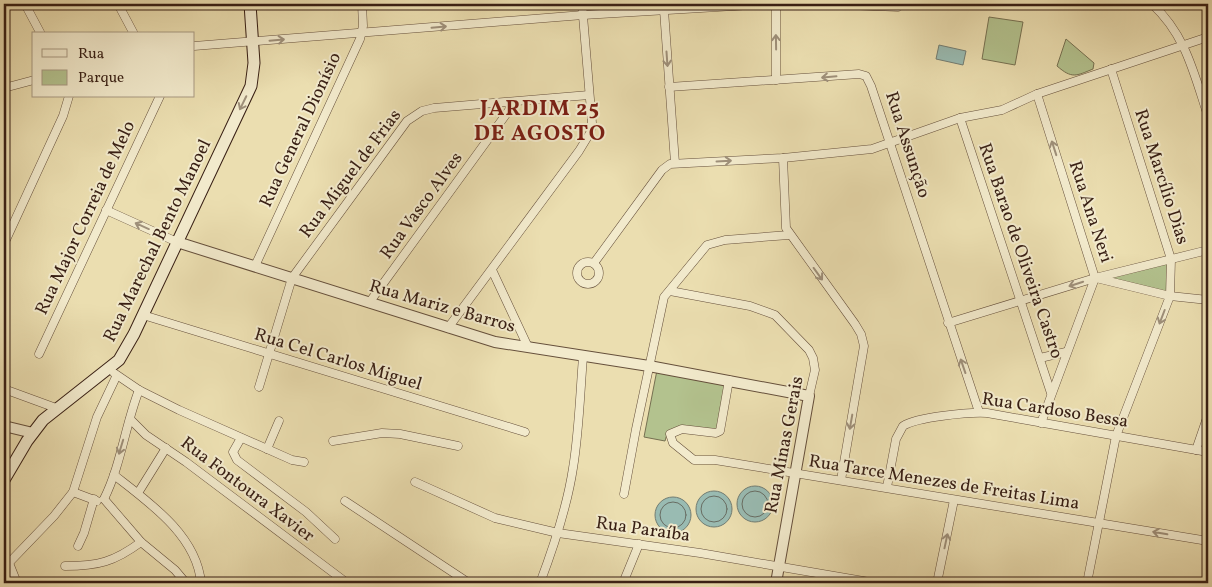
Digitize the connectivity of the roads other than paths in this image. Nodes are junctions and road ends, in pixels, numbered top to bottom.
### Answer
1 (25, 4) edge
2 (118, 4) edge
3 (250, 4) edge
4 (362, 4) edge
5 (582, 4) edge
6 (766, 4) edge
7 (776, 4) edge
8 (823, 4) edge
9 (1152, 4) edge
10 (898, 7) dead end
11 (664, 10) junction
12 (583, 15) junction
13 (40, 32) edge
14 (133, 32) edge
15 (362, 33) junction
16 (1208, 37) edge
17 (253, 42) junction
18 (1185, 45) junction
19 (195, 46) edge
20 (1111, 69) junction
21 (776, 80) junction
22 (32, 81) edge
23 (669, 87) junction
24 (4, 88) edge
25 (1037, 94) junction
26 (590, 95) junction
27 (68, 98) edge
28 (159, 98) edge
29 (515, 102) junction
30 (1208, 116) edge
31 (960, 118) junction
32 (889, 142) junction
33 (783, 158) junction
34 (676, 163) junction
35 (106, 210) junction
36 (790, 235) junction
37 (177, 242) junction
38 (4, 244) edge
39 (1208, 250) edge
40 (1171, 259) junction
41 (594, 263) dead end
42 (255, 266) junction
43 (492, 270) junction
44 (292, 278) junction
45 (1094, 278) junction
46 (670, 291) junction
47 (1170, 296) junction
48 (1208, 300) edge
49 (1022, 302) junction
50 (369, 303) junction
51 (143, 315) junction
52 (948, 323) junction
53 (448, 328) junction
54 (528, 347) junction
55 (1066, 352) junction
56 (39, 354) dead end
57 (269, 354) junction
58 (583, 357) junction
59 (1040, 358) junction
60 (649, 366) junction
61 (113, 372) junction
62 (729, 380) junction
63 (259, 386) dead end
64 (4, 389) edge
65 (140, 390) junction
66 (1051, 393) junction
67 (809, 396) junction
68 (56, 408) junction
69 (979, 412) junction
70 (1208, 415) edge
71 (130, 419) junction
72 (279, 421) dead end
73 (1041, 423) junction
74 (4, 426) edge
75 (525, 432) dead end
76 (32, 433) junction
77 (1116, 436) junction
78 (240, 438) junction
79 (333, 441) dead end
80 (458, 446) dead end
81 (166, 448) junction
82 (267, 449) junction
83 (1196, 450) junction
84 (1208, 452) edge
85 (304, 462) dead end
86 (795, 474) junction
87 (114, 475) junction
88 (4, 480) edge
89 (841, 480) junction
90 (415, 482) dead end
91 (887, 487) junction
92 (73, 492) junction
93 (138, 494) junction
94 (624, 494) dead end
95 (94, 499) junction
96 (104, 499) junction
97 (954, 500) junction
98 (346, 501) dead end
99 (1099, 523) junction
100 (558, 534) junction
101 (336, 539) dead end
102 (1208, 541) edge
103 (141, 542) junction
104 (638, 544) junction
105 (78, 546) dead end
106 (6, 565) edge
107 (65, 566) dead end
108 (780, 566) junction
109 (201, 582) edge
110 (17, 583) edge
111 (186, 583) edge
112 (192, 583) edge
113 (347, 583) edge
114 (469, 583) edge
115 (540, 583) edge
116 (623, 583) edge
117 (776, 583) edge
118 (875, 583) edge
119 (937, 583) edge
120 (1087, 583) edge

1 - 13 street
2 - 14 street
3 - 17 main road, Rua Marechal Bento Manoel
4 - 15 street, Rua General Dionísio
5 - 12 street
6 - 11 street
21 -> 7 street
8 - 10 street
9 - 18 street
11 - 12 street
11 -> 23 street
15 -> 12 street
12 - 26 street
17 -> 15 street
15 - 42 street, Rua General Dionísio
16 - 18 street
17 - 19 street
17 -> 37 main road, Rua Marechal Bento Manoel
18 - 20 street
18 - 30 street
20 - 25 street
20 - 40 street, Rua Marcílio Dias
21 - 23 street, Rua Assunção
32 -> 21 street, Rua Assunção
22 - 24 street
23 - 34 street
25 - 31 street
45 -> 25 street, Rua Ana Neri
26 - 29 street, Rua Miguel de Frias
26 - 43 street
27 - 38 street
28 - 35 street, Rua Major Correia de Melo
29 - 44 street, Rua Miguel de Frias
29 - 50 street, Rua Vasco Alves
31 - 32 street
31 - 49 street, Rua Barao de Oliveira Castro
32 - 33 street
32 - 52 street, Rua Assunção
34 -> 33 street
33 - 36 street
34 - 41 street
37 -> 35 street, Rua Mariz e Barros
35 - 56 street, Rua Major Correia de Melo
36 - 46 street
36 -> 89 street
37 - 42 street, Rua Mariz e Barros
37 - 51 main road, Rua Marechal Bento Manoel
39 - 40 street
40 - 45 street
40 - 47 street, Rua Marcílio Dias
42 - 44 street, Rua Mariz e Barros
43 - 53 street
43 - 54 street
44 - 50 street, Rua Mariz e Barros
44 - 57 street, Rua Miguel de Frias
45 - 47 street
45 -> 49 street
45 - 55 street, Rua Ana Neri
46 - 60 street
46 - 67 street, Rua Minas Gerais
47 - 48 street
47 -> 77 street, Rua Marcílio Dias
49 - 52 street
49 - 59 street, Rua Barao de Oliveira Castro
50 - 53 street, Rua Mariz e Barros
51 - 57 street, Rua Cel Carlos Miguel
51 - 61 main road, Rua Marechal Bento Manoel
69 -> 52 street, Rua Assunção
53 - 54 street, Rua Mariz e Barros
54 - 58 street, Rua Mariz e Barros
55 - 59 street
55 - 66 street, Rua Ana Neri
57 - 63 street, Rua Miguel de Frias
57 - 75 street, Rua Cel Carlos Miguel
58 - 60 street, Rua Mariz e Barros
58 - 100 street
59 - 66 street, Rua Barao de Oliveira Castro
60 - 62 street, Rua Mariz e Barros
60 - 94 street
61 - 65 street
61 - 68 main road, Rua Marechal Bento Manoel
61 - 92 street
62 - 67 street, Rua Mariz e Barros
62 - 86 street, Rua Tarce Menezes de Freitas Lima
64 - 68 street
65 - 71 street
65 - 78 street
66 - 73 street, Rua Ana Neri
67 - 86 street, Rua Minas Gerais
68 - 76 main road, Rua Marechal Bento Manoel
69 - 73 street, Rua Cardoso Bessa
69 - 91 street, Rua Cardoso Bessa
70 - 83 street
71 - 81 street, Rua Fontoura Xavier
71 -> 87 street
72 - 82 street
73 - 77 street, Rua Cardoso Bessa
74 - 76 street
76 - 88 main road, Rua Marechal Bento Manoel
77 - 83 street, Rua Cardoso Bessa
77 - 99 street, Rua Marcílio Dias
78 - 82 street
78 - 101 street
79 - 80 street
81 - 93 street
81 - 113 street, Rua Fontoura Xavier
82 - 85 street
83 - 84 street, Rua Cardoso Bessa
86 - 89 street, Rua Tarce Menezes de Freitas Lima
86 - 108 street, Rua Minas Gerais
87 - 93 street
87 - 96 street
89 - 91 street, Rua Tarce Menezes de Freitas Lima
90 - 100 street, Rua Paraíba
91 - 97 street, Rua Tarce Menezes de Freitas Lima
92 - 95 street
92 - 106 street
93 - 109 street
95 - 96 street
95 - 105 street
96 - 103 street
97 - 99 street, Rua Tarce Menezes de Freitas Lima
119 -> 97 street
98 - 114 street
102 -> 99 street, Rua Tarce Menezes de Freitas Lima
99 - 120 street, Rua Marcílio Dias
100 - 104 street, Rua Paraíba
100 - 115 street
103 - 107 street
103 - 111 street
104 - 108 street, Rua Paraíba
104 - 116 street
106 - 110 street
108 - 117 street, Rua Minas Gerais
108 - 118 street, Rua Paraíba
109 - 112 street

